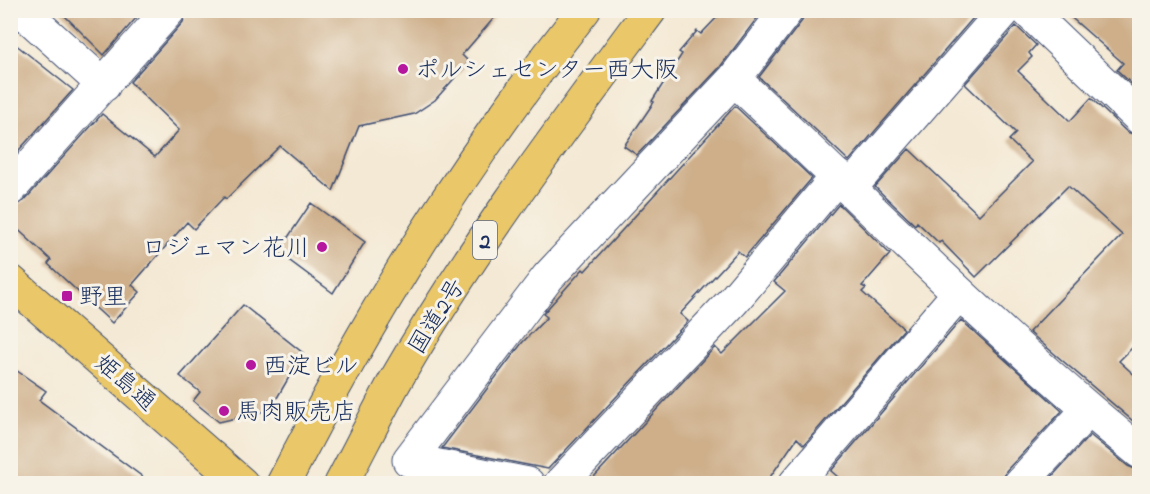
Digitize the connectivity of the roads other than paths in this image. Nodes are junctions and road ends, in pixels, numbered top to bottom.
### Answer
1 (21, 10) edge
2 (169, 10) edge
3 (584, 10) edge
4 (650, 10) edge
5 (787, 10) edge
6 (1005, 10) edge
7 (1027, 10) edge
8 (734, 79) junction
9 (104, 85) junction
10 (1140, 118) edge
11 (844, 182) junction
12 (10, 189) edge
13 (10, 281) edge
14 (959, 293) junction
15 (1088, 410) junction
16 (1140, 452) edge
17 (242, 483) edge
18 (283, 483) edge
19 (341, 483) edge
20 (528, 483) edge
21 (560, 483) edge
22 (795, 483) edge
23 (1020, 483) edge

1 - 9 street
2 - 9 street
3 - 18 main road, 2
4 - 19 main road, 国道2号 / 2
5 - 8 street
6 - 11 street
7 - 10 street
8 - 11 street
8 - 20 street
9 - 12 street
11 - 14 street
11 - 21 street
13 - 17 main road, 姫島通
14 - 15 street
14 - 22 street
15 - 16 street
15 - 23 street

